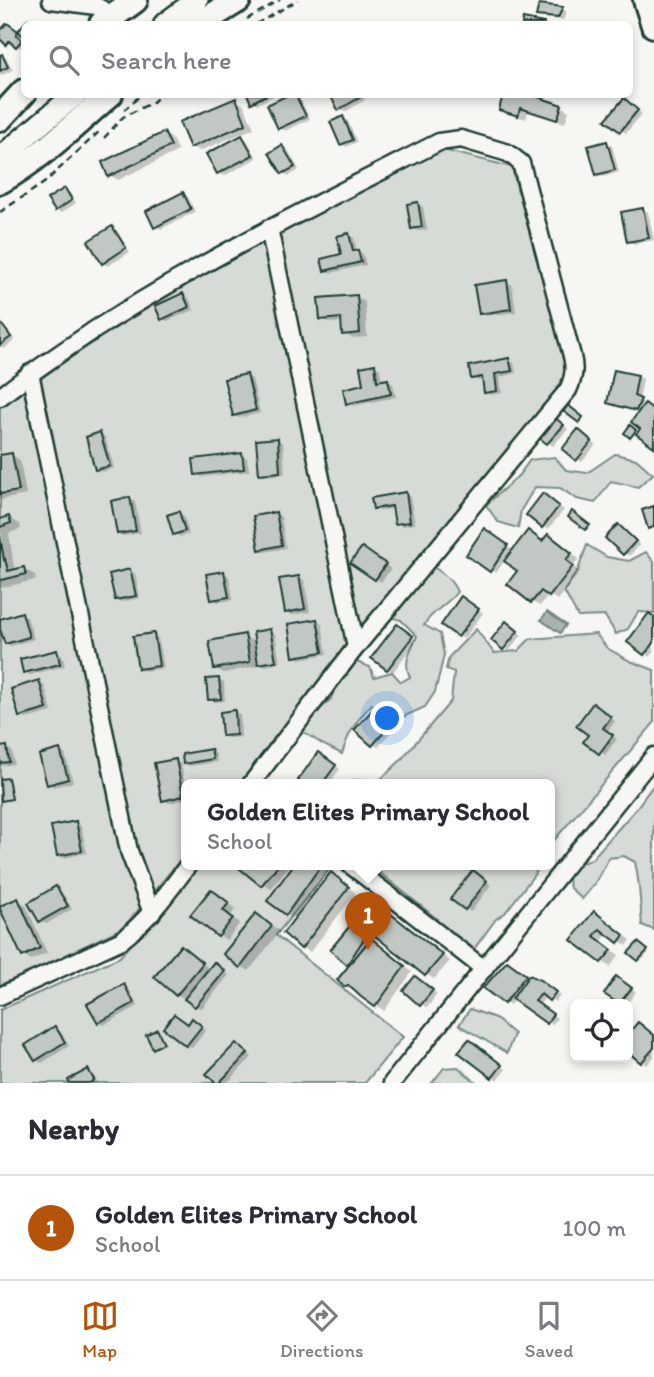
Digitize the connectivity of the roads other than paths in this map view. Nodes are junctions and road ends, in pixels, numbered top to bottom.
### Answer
1 (51, 0) edge
2 (135, 0) edge
3 (183, 0) edge
4 (197, 0) edge
5 (238, 0) edge
6 (646, 0) edge
7 (108, 20) edge
8 (156, 21) edge
9 (169, 21) edge
10 (204, 21) edge
11 (654, 25) edge
12 (21, 95) edge
13 (55, 98) edge
14 (70, 98) edge
15 (106, 98) edge
16 (0, 118) edge
17 (35, 121) junction
18 (0, 141) edge
19 (0, 158) edge
20 (0, 181) edge
21 (269, 228) junction
22 (30, 373) junction
23 (0, 397) edge
24 (355, 647) junction
25 (654, 756) edge
26 (255, 779) edge
27 (184, 870) edge
28 (357, 870) edge
29 (152, 913) junction
30 (484, 969) junction
31 (0, 996) edge
32 (392, 1083) edge

1 - 7 street
2 - 7 highway
3 - 8 main road
4 - 9 main road
5 - 10 highway
6 - 11 highway
12 - 16 highway
13 - 17 main road
14 - 17 main road
15 - 20 highway
17 - 18 main road
17 - 19 main road
21 - 22 street
21 - 24 street
21 - 24 street
22 - 23 street
22 - 29 street
24 - 26 street
25 - 30 street
27 - 29 street
28 - 30 street
29 - 31 street
30 - 32 street

